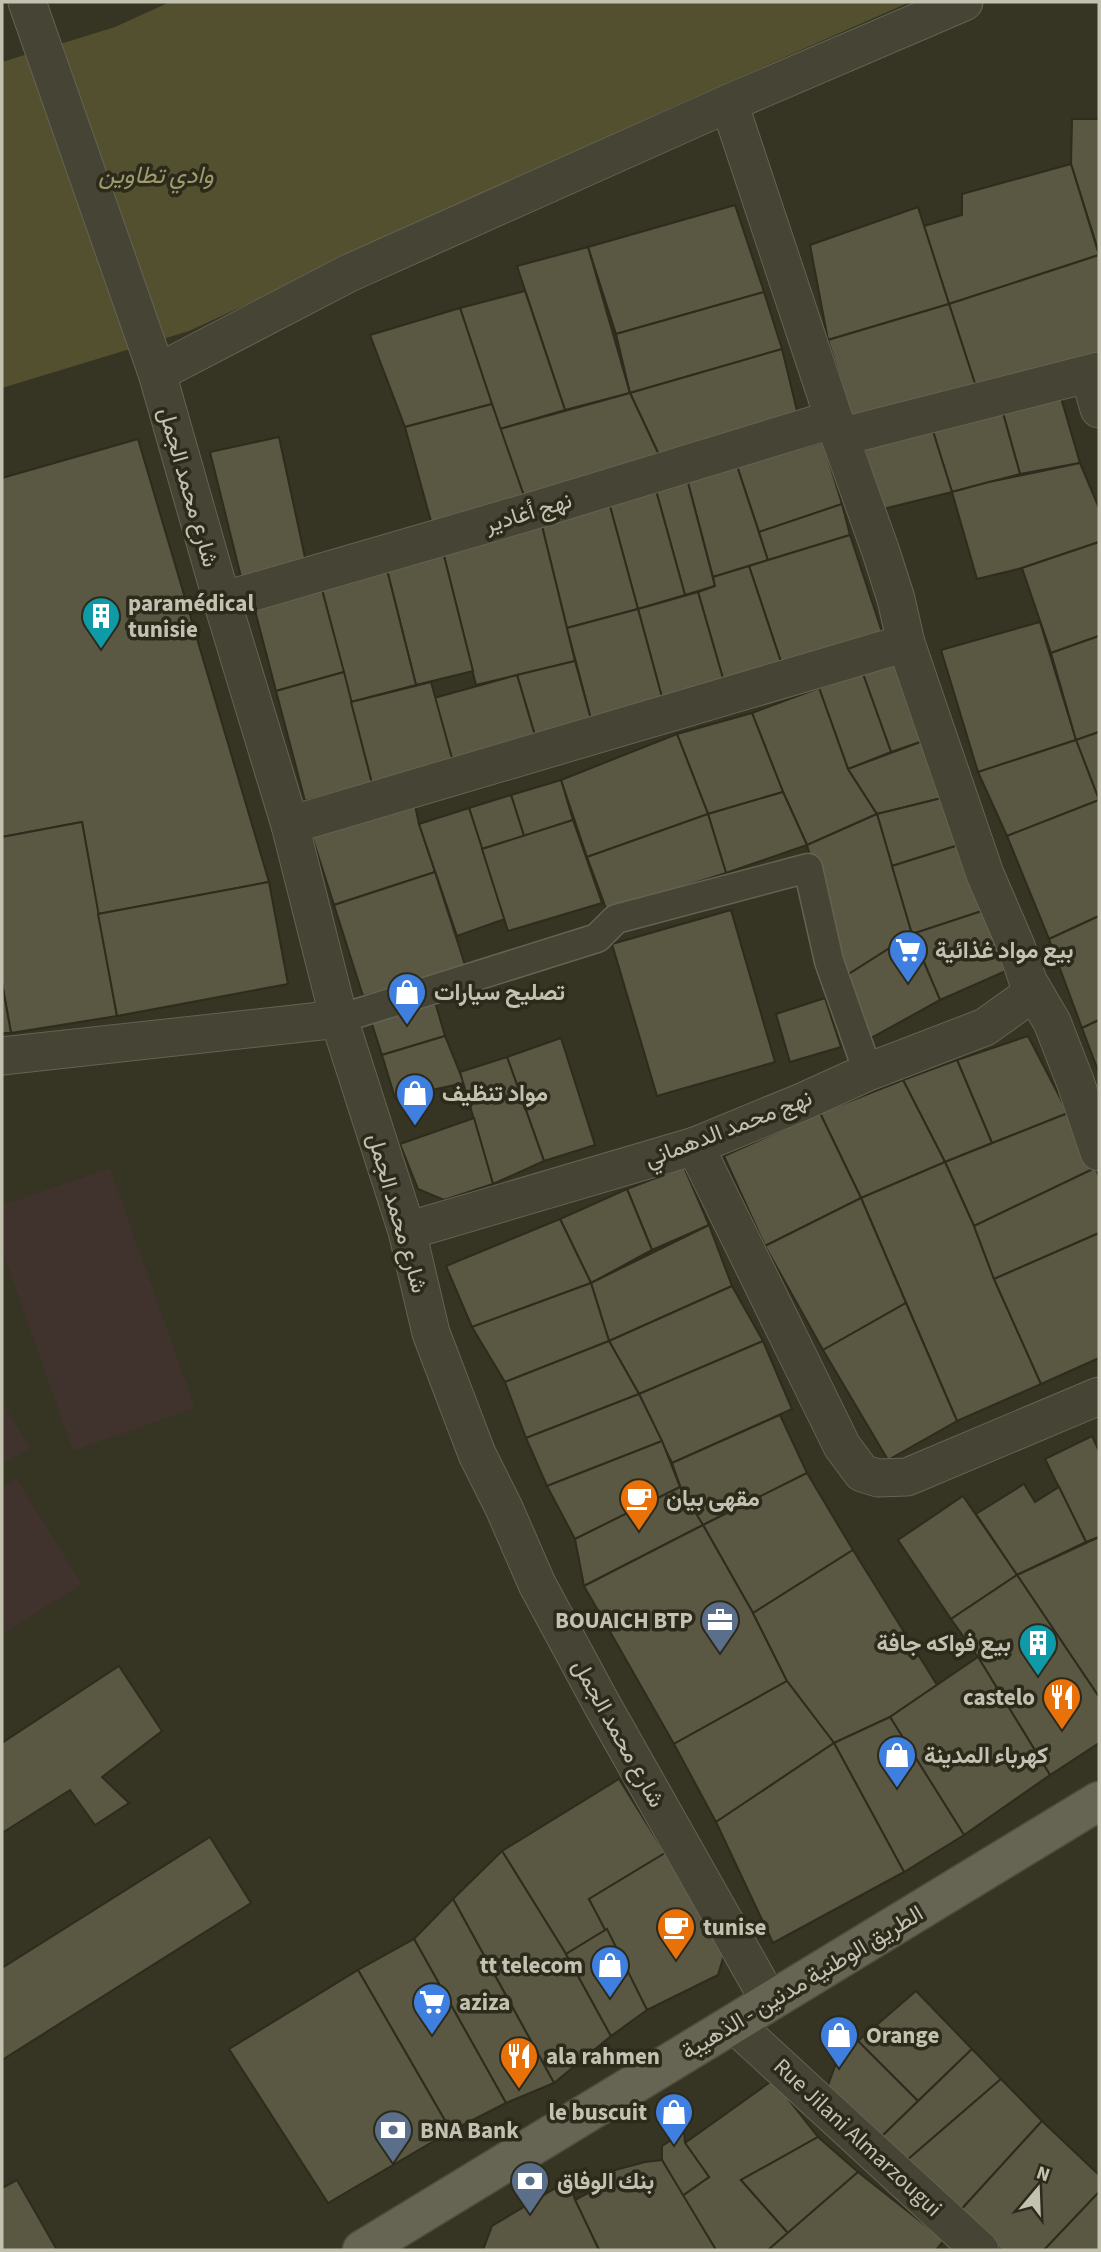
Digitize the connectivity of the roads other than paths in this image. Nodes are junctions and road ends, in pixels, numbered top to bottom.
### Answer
1 (27, 2) edge
2 (964, 2) edge
3 (729, 103) junction
4 (157, 373) junction
5 (1094, 373) edge
6 (1099, 409) edge
7 (837, 428) junction
8 (222, 601) junction
9 (906, 643) junction
10 (290, 825) junction
11 (1034, 992) junction
12 (339, 1019) junction
13 (2, 1056) edge
14 (868, 1072) junction
15 (695, 1146) junction
16 (1099, 1152) edge
17 (407, 1231) junction
18 (1099, 1395) edge
19 (1099, 1801) edge
20 (770, 2001) junction
21 (734, 2024) junction
22 (964, 2245) edge
23 (362, 2250) edge

1 - 4 street, شارع محمد الجمل
2 - 3 street
3 - 4 street
3 - 7 street
4 - 8 street, شارع محمد الجمل
5 - 6 street
5 - 7 street, نهج أغادير
7 - 8 street, نهج أغادير
7 - 9 street
8 - 10 street, شارع محمد الجمل
9 - 10 street
9 - 11 street
10 - 12 street, شارع محمد الجمل
11 - 14 street, نهج محمد الدهماني
11 - 16 street
12 - 13 street
12 - 14 street
12 - 17 street, شارع محمد الجمل
14 - 15 street, نهج محمد الدهماني
15 - 17 street, نهج محمد الدهماني
15 - 18 street
17 - 20 street, شارع محمد الجمل
19 - 20 main road, الطريق الوطنية مدنين - الذهيبة
20 - 21 main road, الطريق الوطنية مدنين - الذهيبة
21 - 22 street, Rue Jilani Almarzougui
21 - 23 main road, الطريق الوطنية مدنين - الذهيبة

